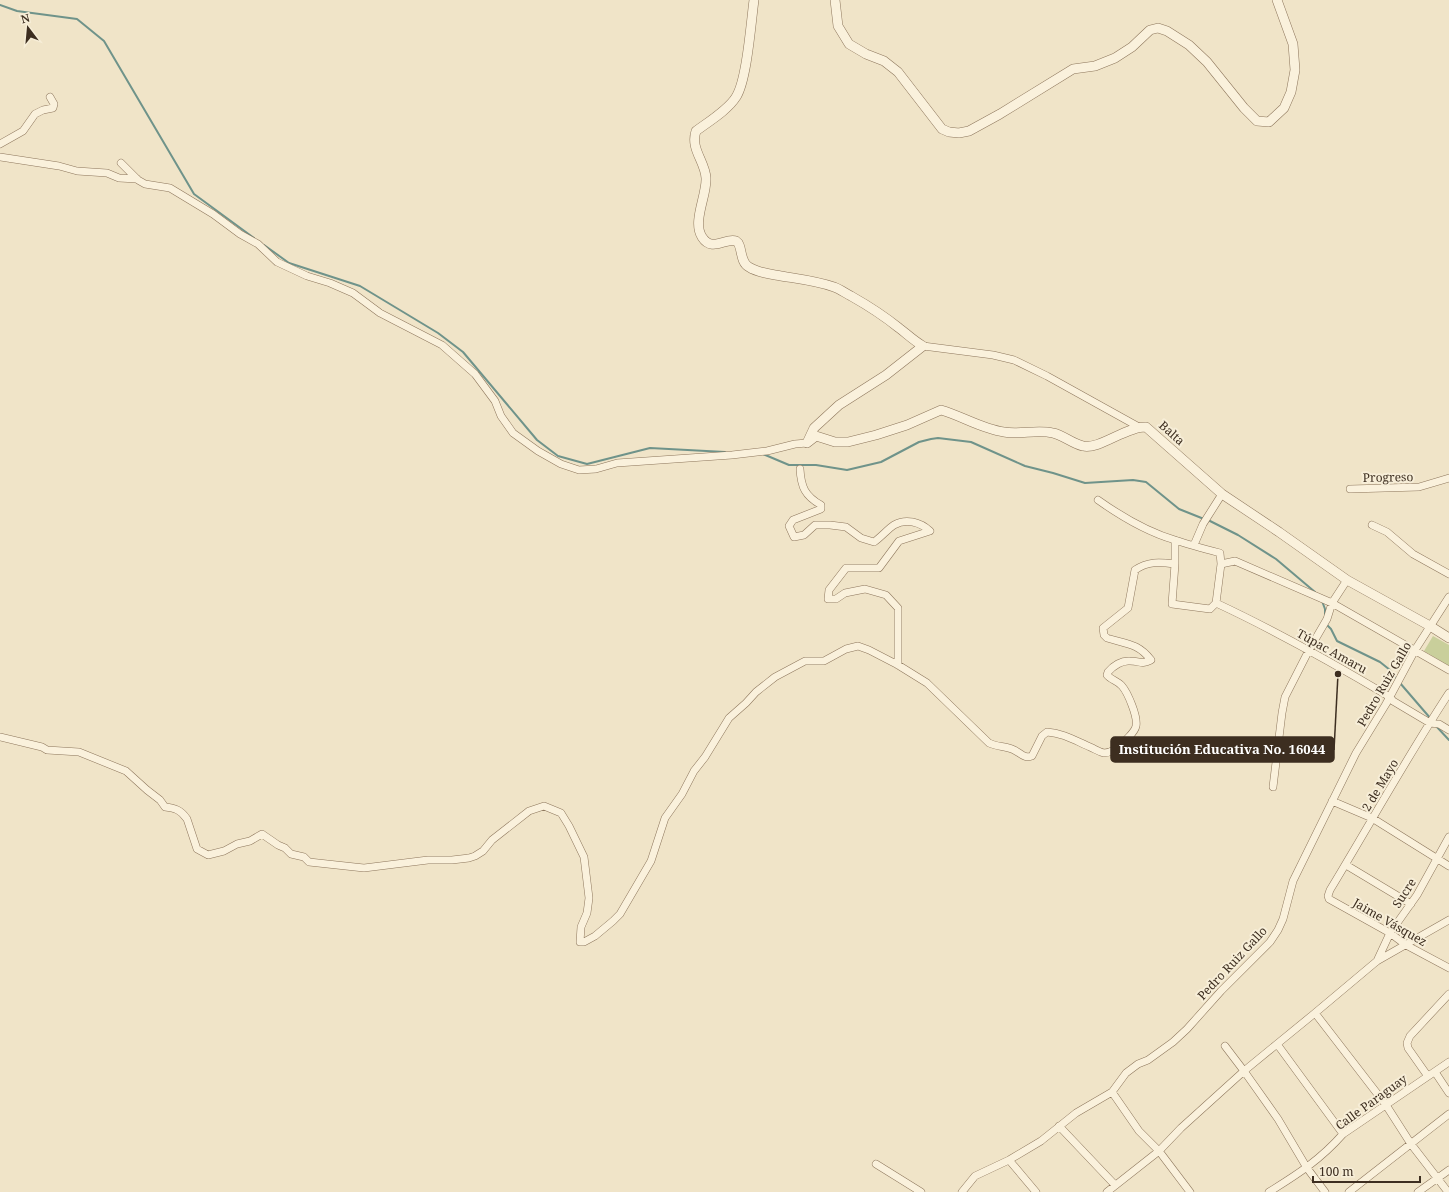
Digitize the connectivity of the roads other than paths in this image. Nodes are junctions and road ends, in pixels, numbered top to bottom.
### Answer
1 (754, 0) edge
2 (835, 0) edge
3 (1277, 0) edge
4 (50, 97) dead end
5 (0, 144) edge
6 (0, 157) edge
7 (121, 163) dead end
8 (137, 180) junction
9 (923, 346) junction
10 (1139, 427) junction
11 (807, 443) junction
12 (800, 469) dead end
13 (1449, 478) edge
14 (1350, 489) dead end
15 (1222, 494) junction
16 (1098, 500) dead end
17 (1372, 525) dead end
18 (1174, 540) junction
19 (1194, 545) junction
20 (1175, 564) junction
21 (1221, 564) junction
22 (1449, 574) edge
23 (1347, 580) junction
24 (1449, 597) edge
25 (1332, 603) junction
26 (1216, 604) junction
27 (1430, 626) junction
28 (1449, 638) edge
29 (1309, 650) junction
30 (1415, 650) junction
31 (898, 664) junction
32 (1449, 670) edge
33 (1449, 693) edge
34 (1390, 697) junction
35 (1432, 723) junction
36 (1449, 730) edge
37 (0, 737) edge
38 (1273, 787) dead end
39 (1332, 801) junction
40 (1372, 818) junction
41 (1449, 837) edge
42 (1436, 858) junction
43 (1346, 865) junction
44 (1449, 866) edge
45 (1330, 890) joint
46 (1411, 904) junction
47 (1449, 920) edge
48 (1390, 933) junction
49 (1406, 945) junction
50 (1377, 961) junction
51 (1449, 968) edge
52 (1449, 994) edge
53 (1315, 1013) junction
54 (1277, 1044) junction
55 (1224, 1046) dead end
56 (1449, 1062) edge
57 (1244, 1071) junction
58 (1435, 1072) junction
59 (1428, 1075) junction
60 (1112, 1092) junction
61 (1449, 1093) edge
62 (1386, 1105) junction
63 (1449, 1114) edge
64 (1059, 1126) junction
65 (1343, 1134) junction
66 (1411, 1144) junction
67 (1159, 1152) junction
68 (1009, 1160) junction
69 (876, 1164) dead end
70 (1307, 1168) junction
71 (1449, 1170) edge
72 (1438, 1178) junction
73 (1115, 1185) junction
74 (921, 1192) edge
75 (962, 1192) edge
76 (1036, 1192) edge
77 (1107, 1192) edge
78 (1190, 1192) edge
79 (1269, 1192) edge
80 (1325, 1192) edge
81 (1349, 1192) edge
82 (1418, 1192) edge
83 (1448, 1192) edge

1 - 9 street
2 - 3 street
4 - 5 street
6 - 8 street
7 - 8 street
8 - 11 street
9 - 10 street
9 - 11 street
10 - 11 street, Balta
10 - 15 street, Balta
12 - 31 street
13 - 14 street, Progreso
15 - 19 street
15 - 23 street, Balta
16 - 18 street
17 - 22 street
18 - 19 street
18 - 20 street
19 - 21 street
20 - 26 street
20 - 31 street
21 - 25 street
21 - 26 street
23 - 25 street
23 - 27 street, Balta
24 - 27 street, Pedro Ruiz Gallo
25 - 29 street
25 - 30 street
26 - 29 street, Túpac Amaru
27 - 28 street, Balta
27 - 30 street, Pedro Ruiz Gallo
29 - 34 street, Túpac Amaru
29 - 38 street
30 - 32 street
30 - 34 street, Pedro Ruiz Gallo
31 - 37 street
33 - 35 street, 2 de Mayo
34 - 35 street, Túpac Amaru
34 - 39 street, Pedro Ruiz Gallo
35 - 36 street, Túpac Amaru
35 - 40 street, 2 de Mayo
39 - 40 street
39 - 60 street, Pedro Ruiz Gallo
40 - 42 street
40 - 43 street, 2 de Mayo
41 - 42 street, Sucre
42 - 44 street
42 - 46 street, Sucre
43 - 45 street, 2 de Mayo
43 - 46 street
45 - 48 street, Jaime Vásquez
46 - 48 street, Sucre
47 - 49 street
48 - 49 street, Jaime Vásquez
48 - 50 street, Sucre
49 - 50 street
49 - 51 street, Jaime Vásquez
50 - 53 street
52 - 59 street
53 - 54 street
53 - 62 street
54 - 57 street
54 - 65 street
55 - 57 street
56 - 58 street, Calle Paraguay
57 - 67 street
57 - 70 street
58 - 59 street, Calle Paraguay
58 - 61 street
59 - 62 street, Calle Paraguay
60 - 64 street, Pedro Ruiz Gallo
60 - 67 street
62 - 65 street, Calle Paraguay
62 - 66 street
63 - 66 street
64 - 68 street, Pedro Ruiz Gallo
64 - 73 street
65 - 70 street, Calle Paraguay
66 - 72 street
66 - 81 street
67 - 73 street
67 - 78 street
68 - 75 street, Pedro Ruiz Gallo
68 - 76 street
69 - 74 street
70 - 79 street, Calle Paraguay
70 - 80 street
71 - 72 street
72 - 82 street
72 - 83 street
73 - 77 street

